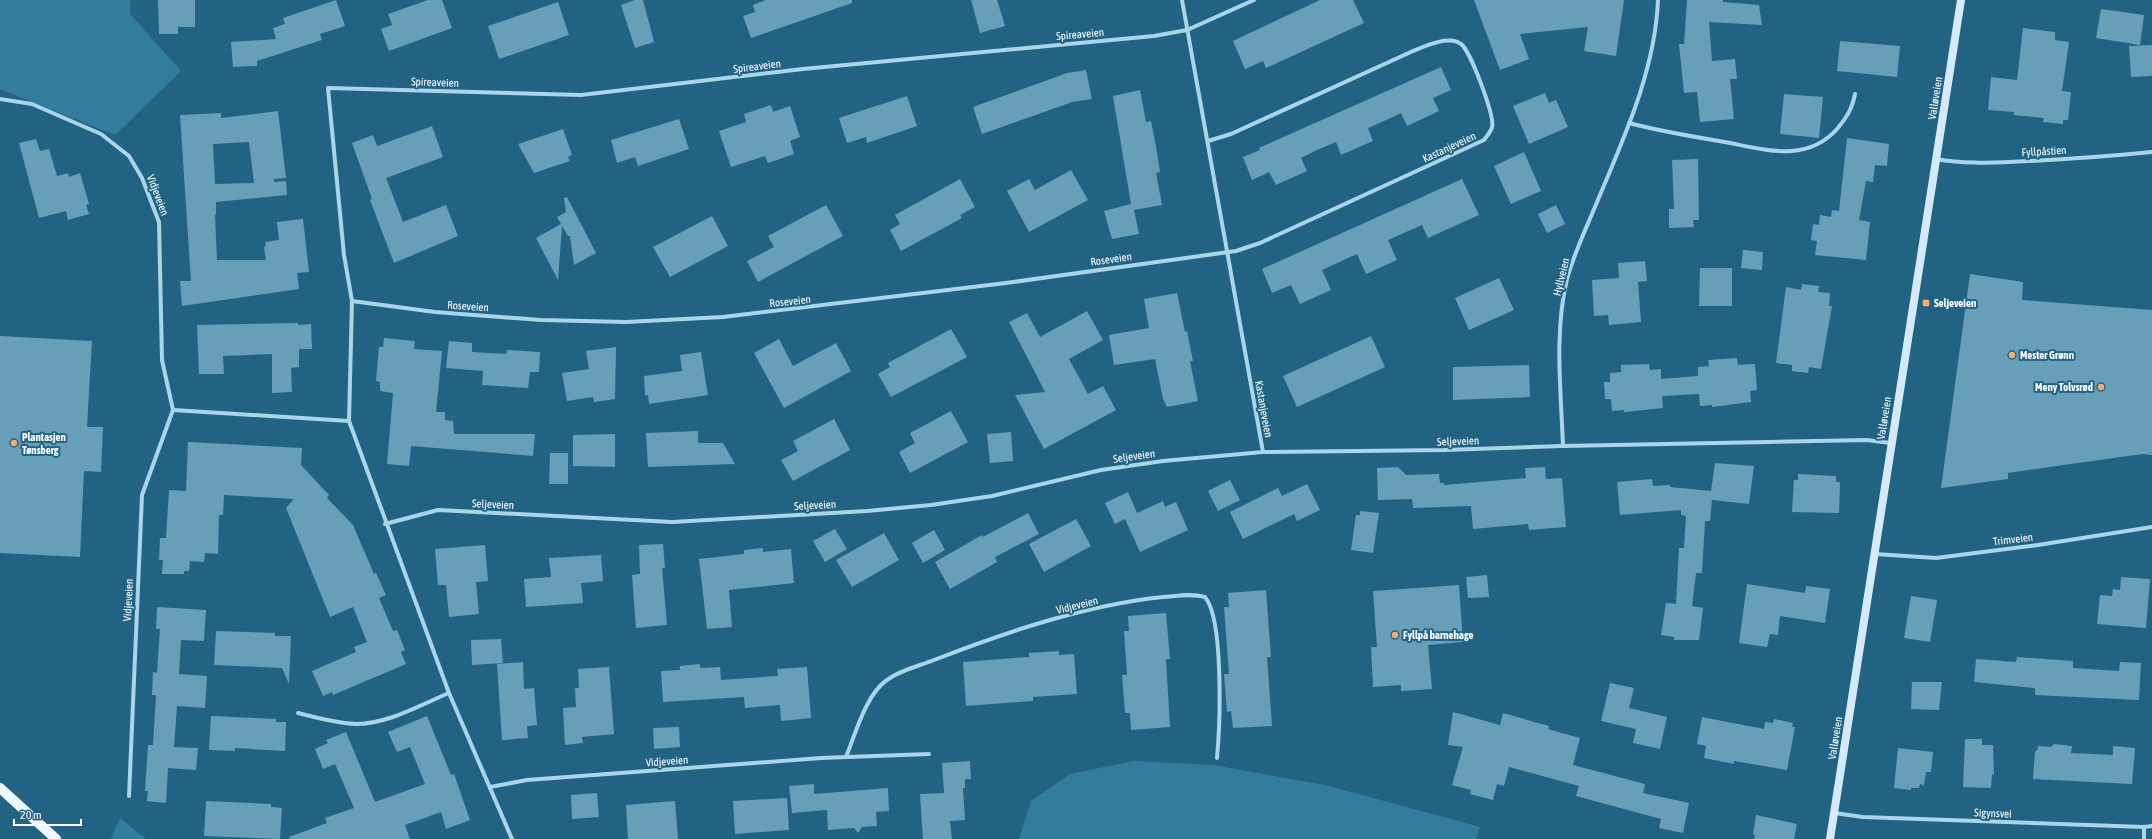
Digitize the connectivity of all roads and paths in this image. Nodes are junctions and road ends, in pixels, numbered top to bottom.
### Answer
1 (1182, 0) edge
2 (1254, 0) edge
3 (1658, 0) edge
4 (1961, 0) edge
5 (1187, 30) junction
6 (1855, 94) dead end
7 (0, 99) edge
8 (1629, 122) junction
9 (1208, 141) junction
10 (2152, 152) edge
11 (1936, 159) junction
12 (1227, 252) junction
13 (352, 301) junction
14 (173, 410) junction
15 (349, 421) junction
16 (1892, 443) junction
17 (1563, 446) junction
18 (1263, 452) junction
19 (385, 524) junction
20 (2152, 527) edge
21 (1874, 554) junction
22 (449, 693) junction
23 (298, 713) dead end
24 (928, 754) dead end
25 (846, 757) junction
26 (1217, 758) dead end
27 (490, 787) junction
28 (0, 788) edge
29 (129, 796) dead end
30 (1834, 813) junction
31 (2152, 826) edge
32 (2144, 827) junction
33 (56, 839) edge
34 (512, 839) edge
35 (1830, 839) edge
36 (2144, 839) edge

1 - 5 street, Kastanjeveien
2 - 5 street
3 - 8 street, Hyllveien
4 - 11 main road, Valløveien
5 - 9 street, Kastanjeveien
5 - 13 street, Spireaveien
6 - 8 street
7 - 14 street, Vidjeveien
8 - 17 street, Hyllveien
9 - 12 street, Kastanjeveien
9 - 12 street, Kastanjeveien
10 - 11 street, Fyllpåstien
11 - 16 main road, Valløveien
12 - 13 street, Roseveien
12 - 18 street, Kastanjeveien
13 - 15 street
14 - 15 street
14 - 29 street, Vidjeveien
15 - 19 street
16 - 17 street, Seljeveien
16 - 21 main road, Valløveien
17 - 18 street, Seljeveien
18 - 19 street, Seljeveien
19 - 22 street
20 - 21 street, Trimveien
21 - 30 main road, Valløveien
22 - 23 street
22 - 27 street
24 - 25 street, Vidjeveien
25 - 26 street, Vidjeveien
25 - 27 street, Vidjeveien
27 - 34 street
28 - 33 main road
30 - 32 street, Sigynsvei
30 - 35 main road, Valløveien
31 - 32 street, Sigynsvei
32 - 36 street

